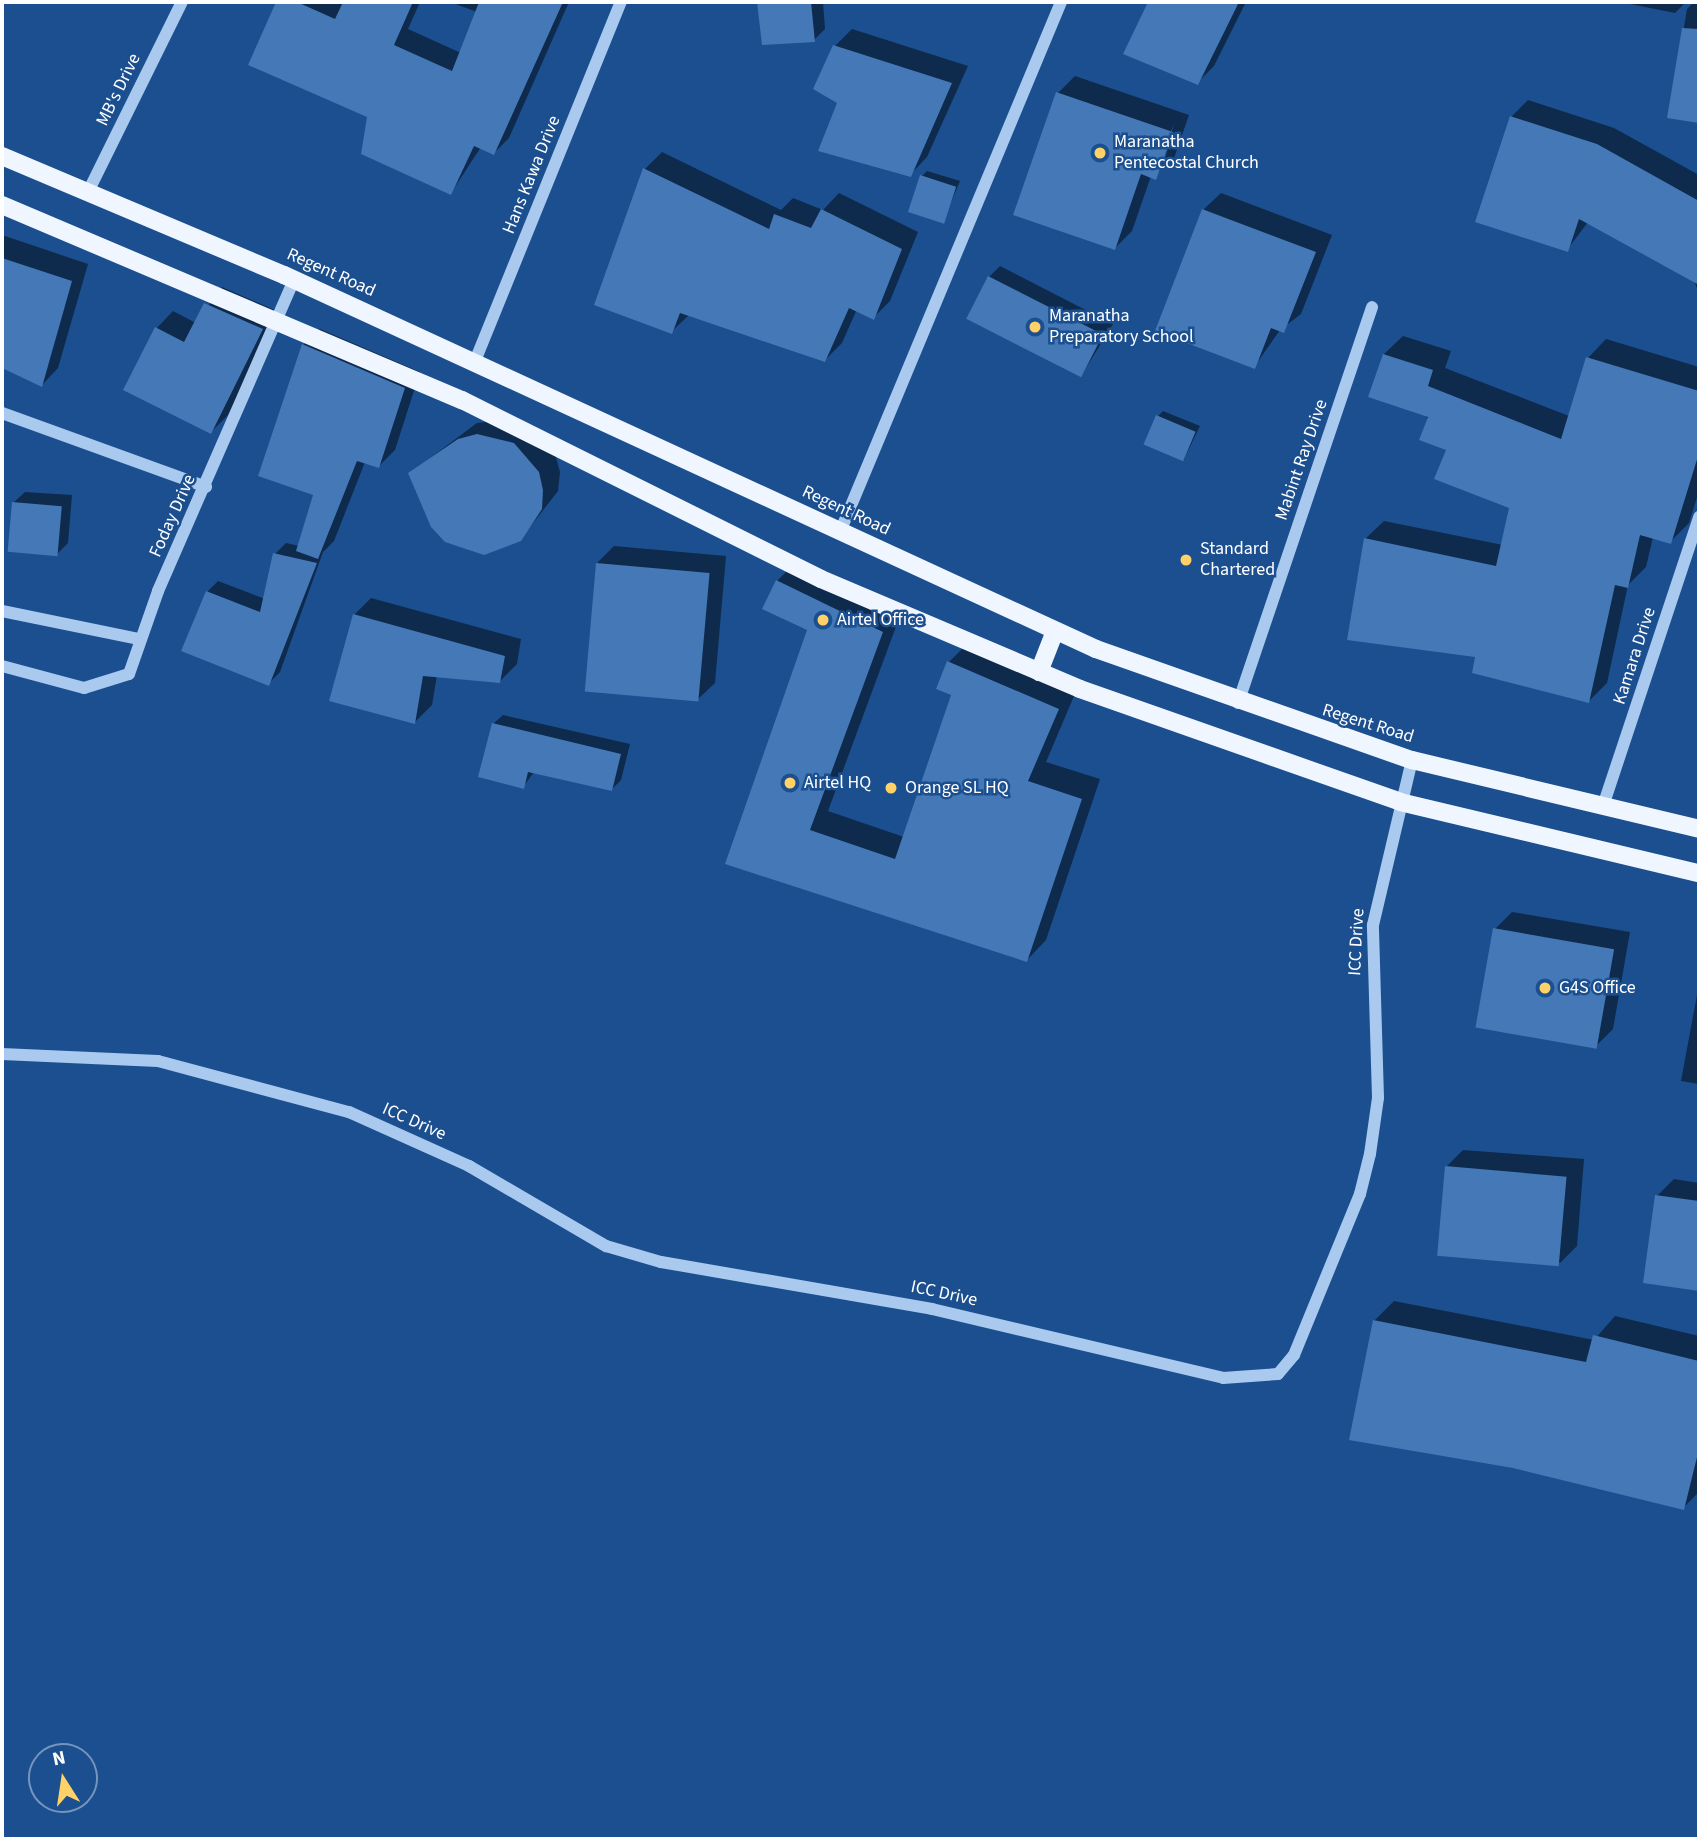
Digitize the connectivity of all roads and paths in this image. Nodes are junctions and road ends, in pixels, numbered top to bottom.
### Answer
1 (182, 2) edge
2 (621, 2) edge
3 (1061, 2) edge
4 (2, 156) edge
5 (87, 194) junction
6 (2, 205) edge
7 (294, 280) junction
8 (1372, 307) dead end
9 (276, 321) junction
10 (475, 361) junction
11 (2, 414) edge
12 (206, 488) junction
13 (1699, 517) edge
14 (840, 532) junction
15 (2, 611) edge
16 (1055, 631) junction
17 (138, 639) junction
18 (2, 666) edge
19 (1039, 672) junction
20 (1238, 704) junction
21 (1412, 760) junction
22 (1400, 802) junction
23 (1603, 806) junction
24 (1699, 829) edge
25 (1699, 873) edge
26 (2, 1054) edge

1 - 5 street, MB's Drive
2 - 10 street, Hans Kawa Drive
3 - 14 street
4 - 5 main road, Regent Road
5 - 7 main road, Regent Road
6 - 9 main road
7 - 9 street, Foday Drive
7 - 10 main road, Regent Road
8 - 20 street, Mabint Ray Drive
9 - 12 street, Foday Drive
9 - 19 main road
10 - 14 main road, Regent Road
11 - 12 street
12 - 17 street, Foday Drive
13 - 23 street, Kamara Drive
14 - 16 main road, Regent Road
15 - 17 street
16 - 19 main road
16 - 20 main road, Regent Road
17 - 18 street, Foday Drive
19 - 22 main road
20 - 21 main road, Regent Road
21 - 22 street, ICC Drive
21 - 23 main road, Regent Road
22 - 25 main road
22 - 26 street, ICC Drive
23 - 24 main road, Regent Road

